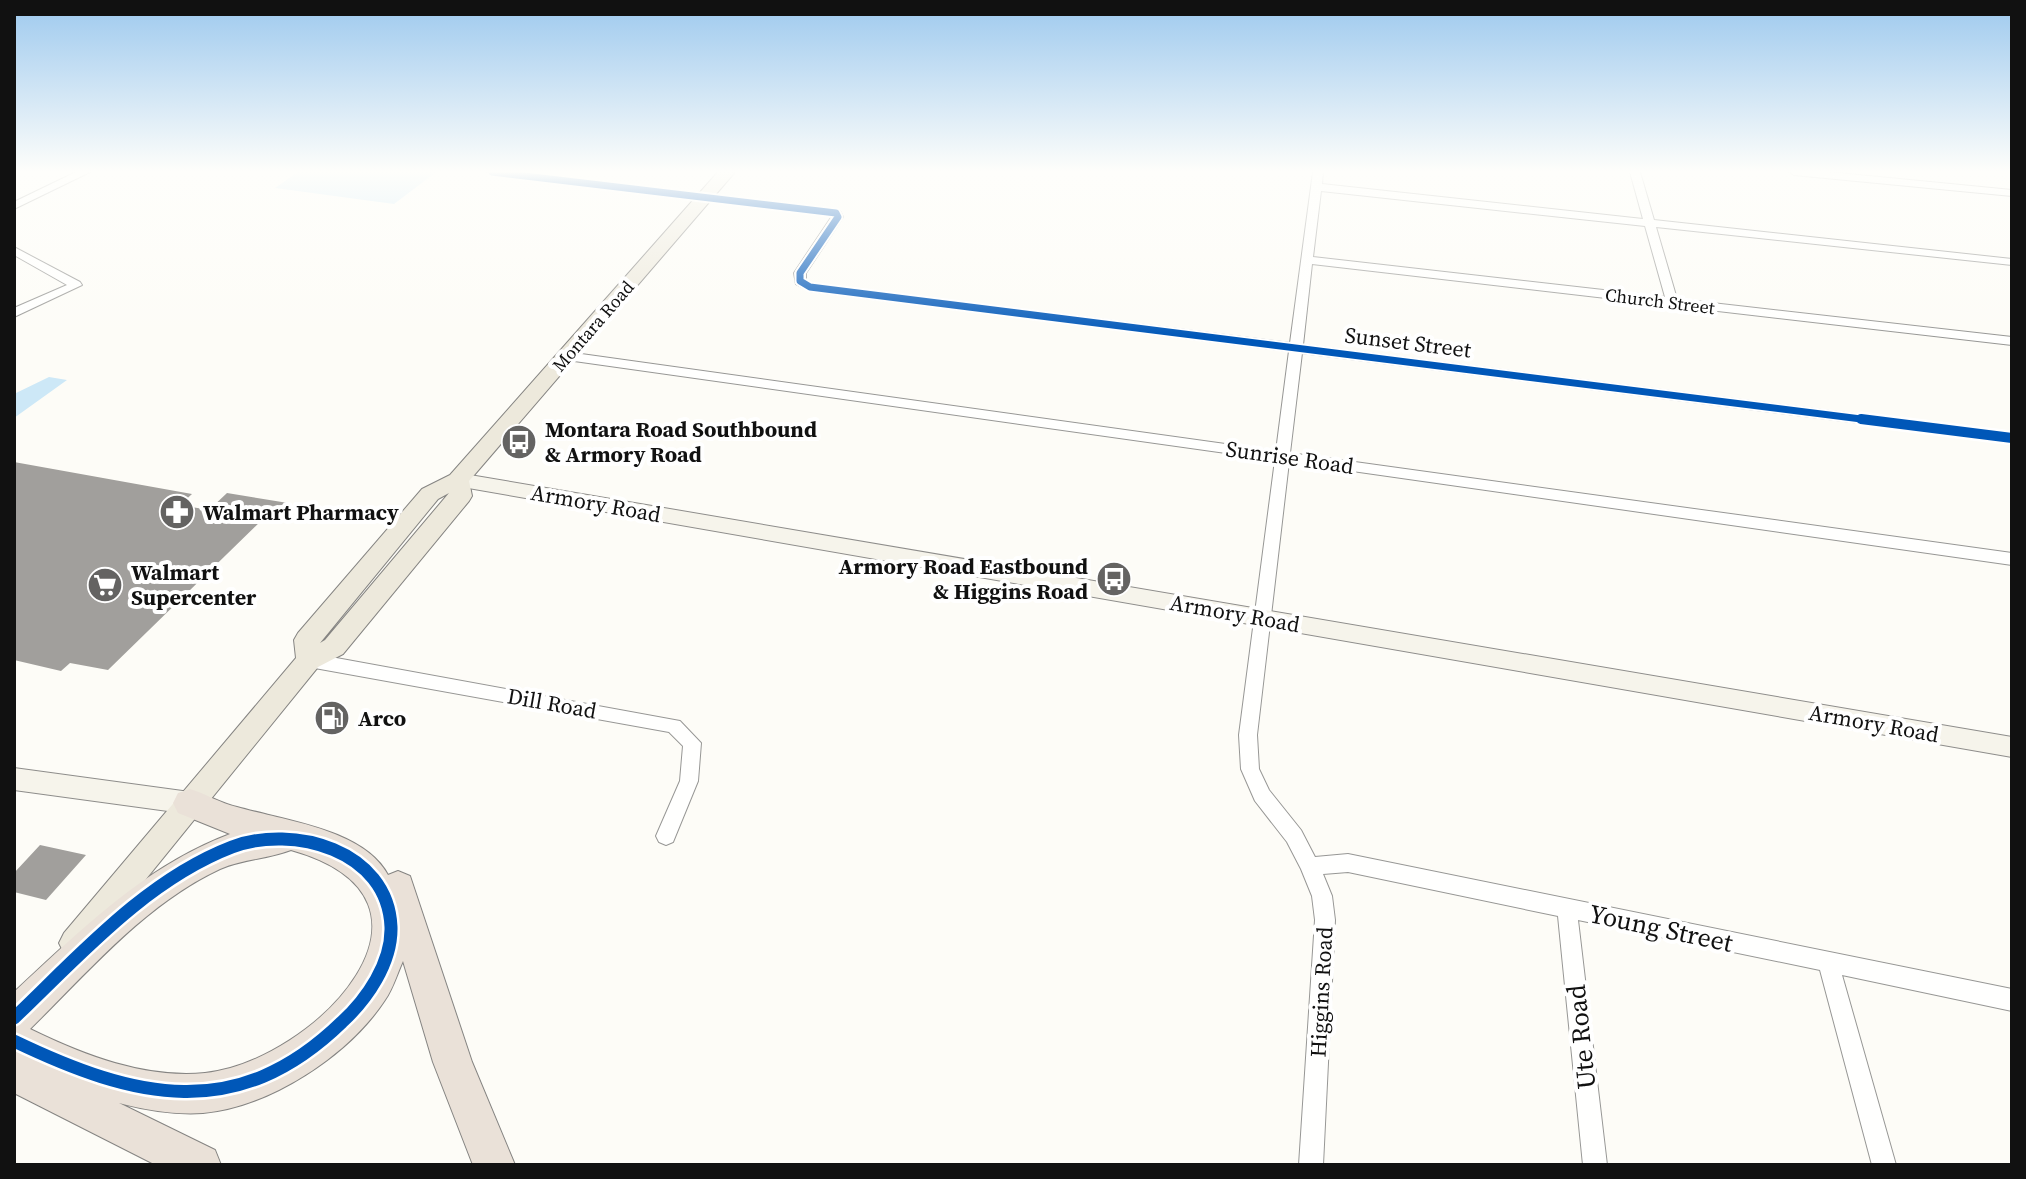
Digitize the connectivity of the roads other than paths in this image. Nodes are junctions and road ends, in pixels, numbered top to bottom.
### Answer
1 (679, 227) edge
2 (831, 227) edge
3 (1312, 227) edge
4 (1651, 227) edge
5 (1687, 227) edge
6 (14, 250) edge
7 (1308, 260) junction
8 (2012, 262) edge
9 (1672, 302) junction
10 (14, 313) edge
11 (2012, 341) edge
12 (1299, 348) junction
13 (567, 356) junction
14 (2012, 438) edge
15 (1284, 456) junction
16 (458, 480) junction
17 (2012, 559) edge
18 (1264, 618) junction
19 (309, 660) junction
20 (2012, 747) edge
21 (14, 779) edge
22 (190, 803) junction
23 (666, 836) dead end
24 (302, 838) junction
25 (1310, 866) junction
26 (1567, 909) junction
27 (1828, 962) junction
28 (2012, 1000) edge
29 (16, 1039) edge
30 (200, 1165) edge
31 (494, 1165) edge
32 (1311, 1165) edge
33 (1595, 1165) edge
34 (1884, 1165) edge

1 - 13 main road, Montara Road
2 - 12 street, Sunset Street
3 - 7 street, Higgins Road
4 - 9 street
5 - 8 street
6 - 10 street
7 - 9 street, Church Street
7 - 12 street, Higgins Road
9 - 11 street, Church Street
12 - 14 street, Sunset Street
12 - 15 street, Higgins Road
13 - 15 street, Sunrise Road
13 - 16 main road, Montara Road
15 - 17 street, Sunrise Road
15 - 18 street, Higgins Road
16 - 18 main road, Armory Road
16 - 19 main road, Montara Road
18 - 20 main road, Armory Road
18 - 25 street, Higgins Road
19 - 22 main road, Montara Road
19 - 23 street, Dill Road
21 - 22 main road
22 - 24 highway
22 - 29 main road, Montara Road
22 - 31 highway
24 - 29 highway
24 - 29 highway
25 - 26 street, Young Street
25 - 32 street, Higgins Road
26 - 27 street, Young Street
26 - 33 street, Ute Road
27 - 28 street, Young Street
27 - 34 street
29 - 30 highway

